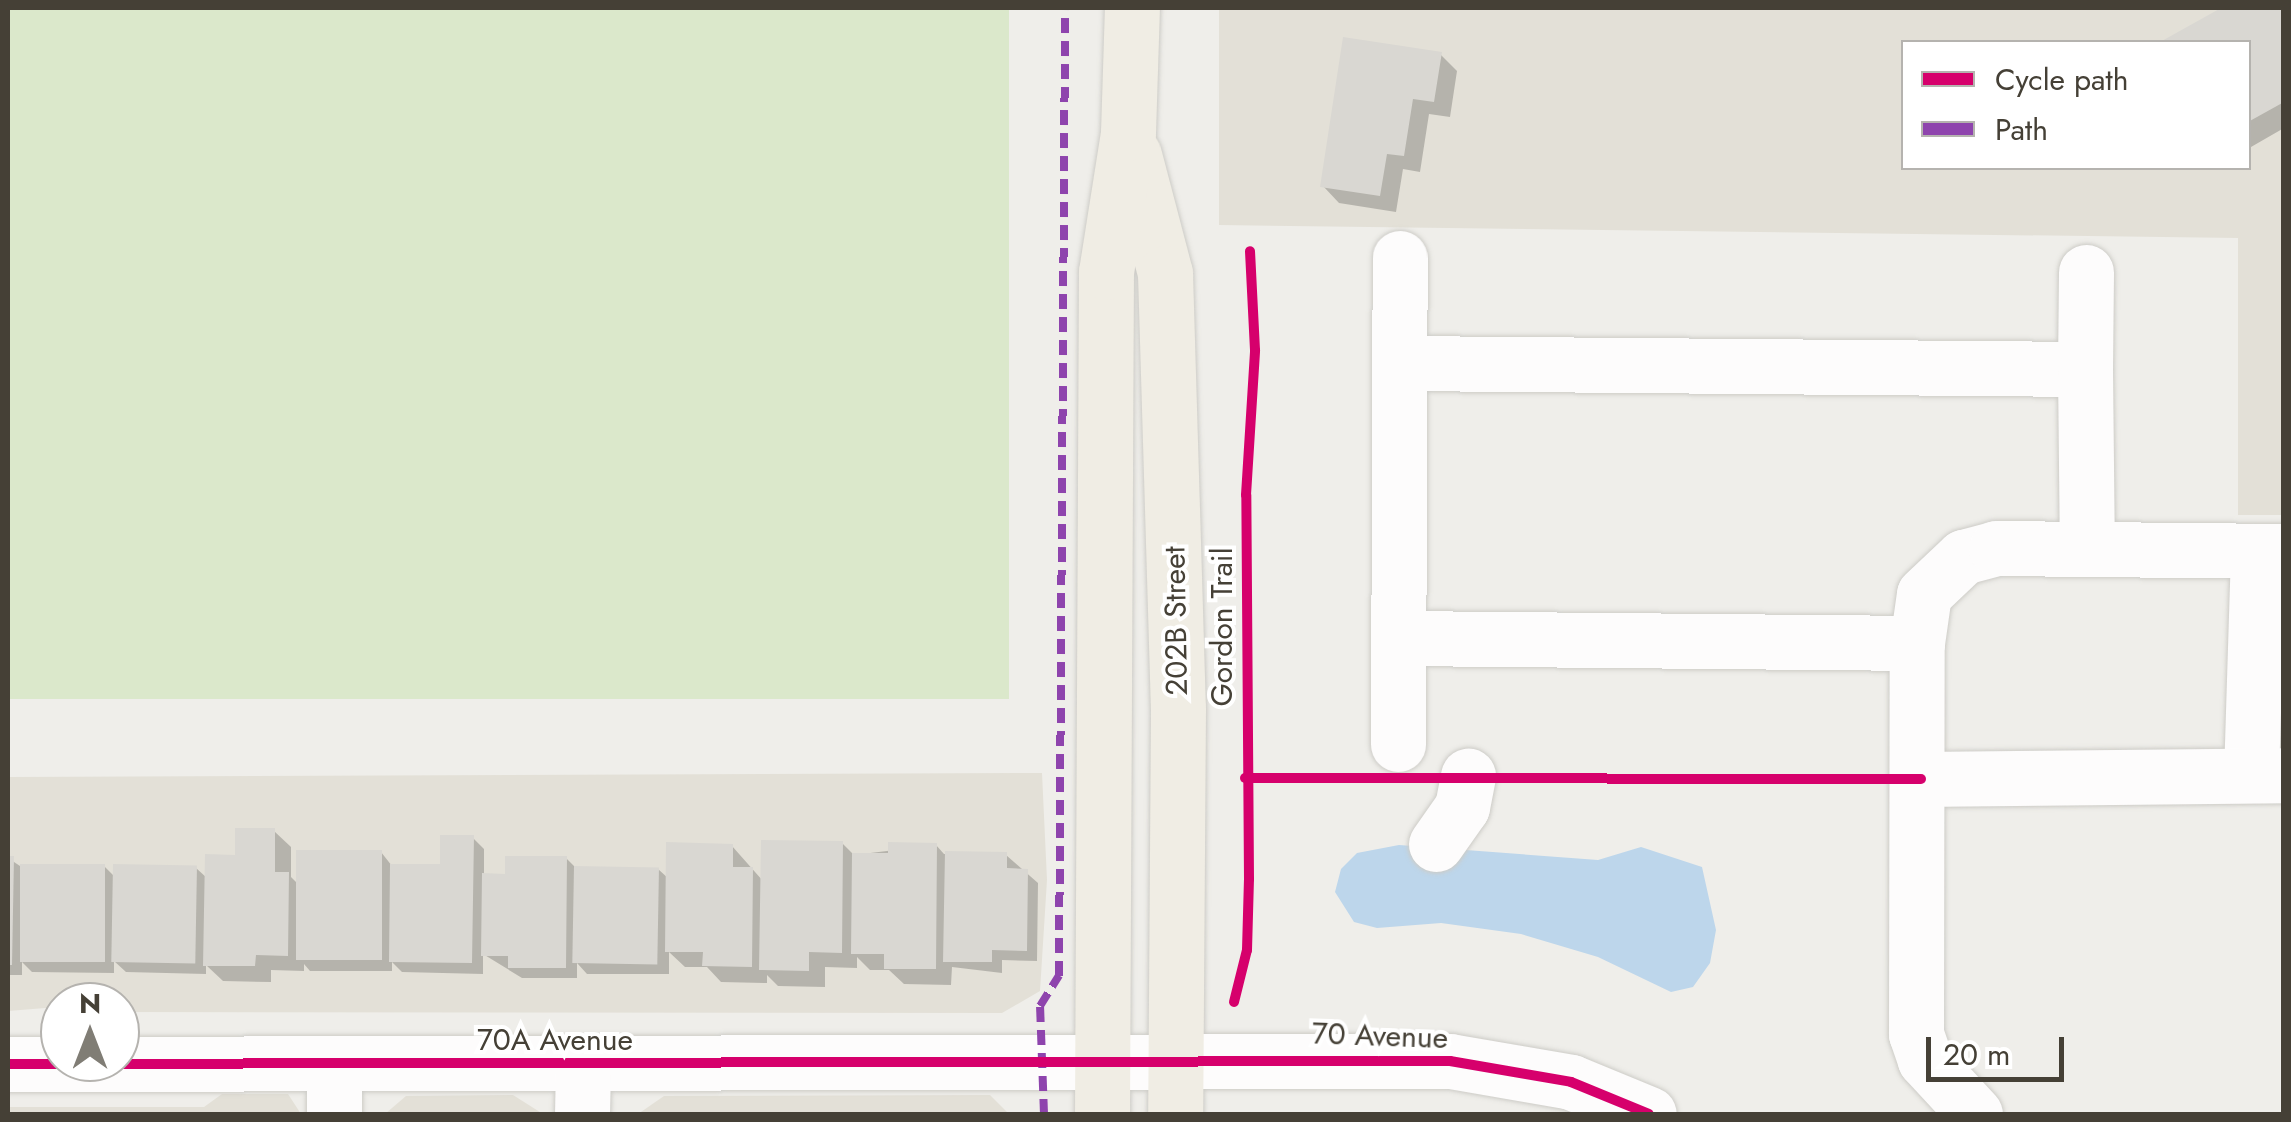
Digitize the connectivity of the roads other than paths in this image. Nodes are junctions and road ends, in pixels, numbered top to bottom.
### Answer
1 (1132, 8) edge
2 (1128, 132) junction
3 (1400, 258) dead end
4 (2086, 272) dead end
5 (1401, 364) junction
6 (2086, 369) junction
7 (2087, 548) junction
8 (2271, 551) edge
9 (1400, 638) junction
10 (1917, 643) junction
11 (1398, 744) dead end
12 (2267, 774) edge
13 (1468, 776) dead end
14 (1921, 779) junction
15 (1436, 844) dead end
16 (1176, 1059) junction
17 (8, 1064) edge
18 (1102, 1088) edge
19 (334, 1090) edge
20 (582, 1090) edge
21 (1176, 1114) edge
22 (1649, 1114) edge
23 (1976, 1114) edge

1 - 2 main road, 202B Street
2 - 16 main road, 202B Street
2 - 18 main road, 202B Street
3 - 5 street
4 - 6 street
5 - 6 street
5 - 9 street
6 - 7 street
7 - 8 street
7 - 10 street
8 - 12 street
9 - 10 street
9 - 11 street
10 - 14 street
12 - 14 street
13 - 15 street
14 - 23 street
16 - 18 street, 70 Avenue
16 - 21 main road, 202B Street
16 - 22 street, 70 Avenue
17 - 19 street, 70A Avenue
18 - 20 street, 70A Avenue
19 - 20 street, 70A Avenue

